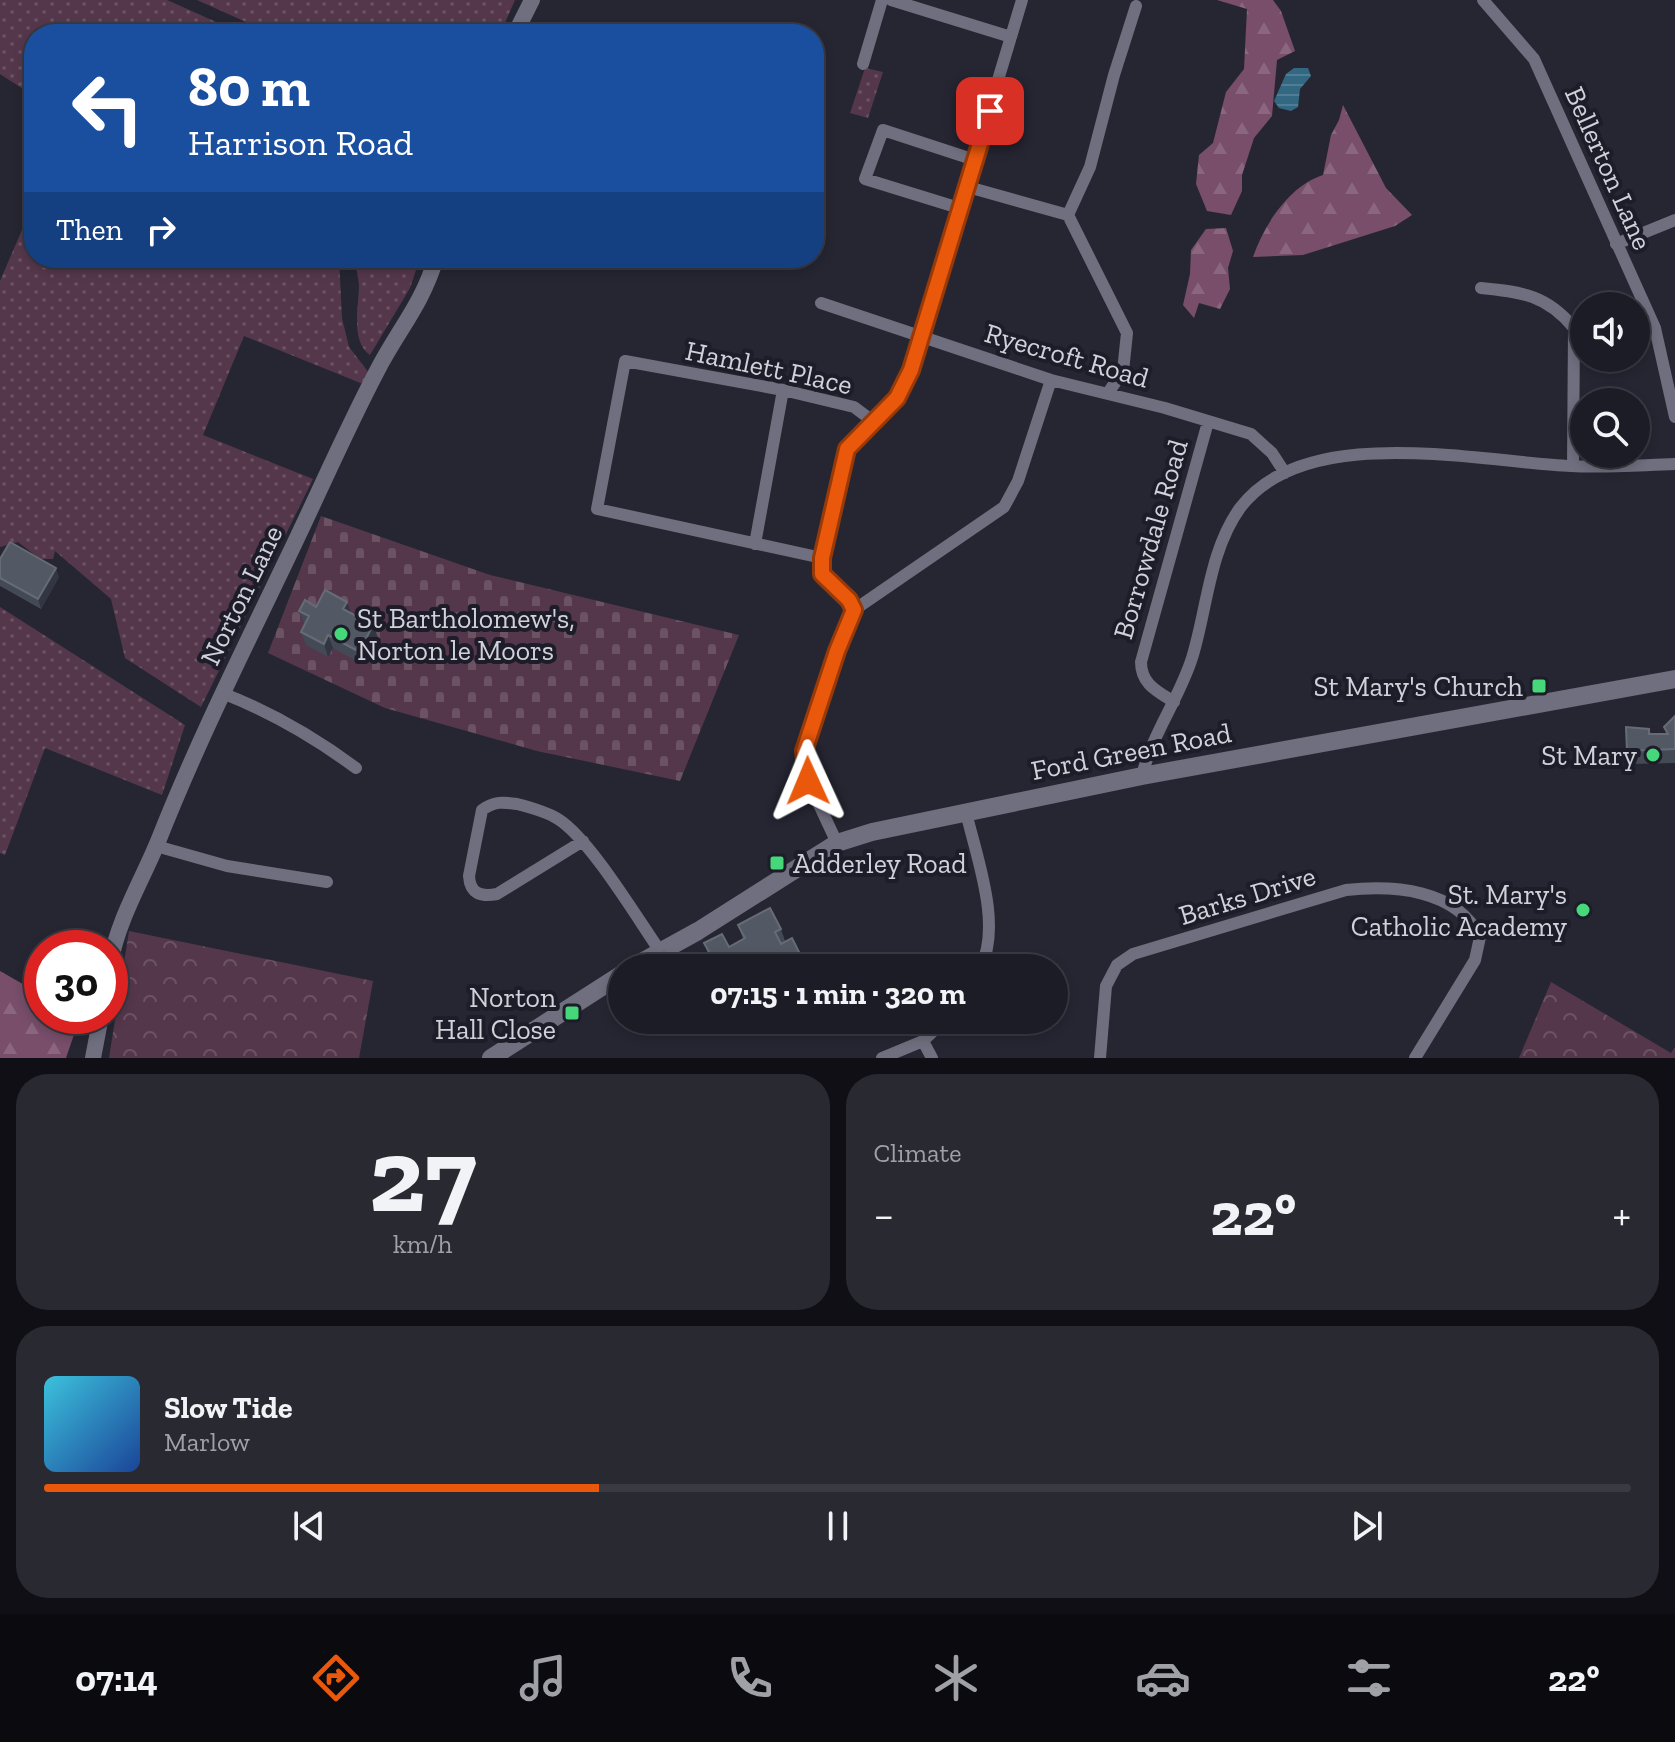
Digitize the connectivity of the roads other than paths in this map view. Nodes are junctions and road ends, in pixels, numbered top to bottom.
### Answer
1 (532, 0) edge
2 (882, 0) edge
3 (891, 0) edge
4 (1022, 0) edge
5 (1483, 0) edge
6 (1136, 6) dead end
7 (520, 24) edge
8 (1011, 37) junction
9 (863, 64) dead end
10 (975, 160) junction
11 (968, 187) junction
12 (959, 208) junction
13 (1068, 215) junction
14 (1675, 220) edge
15 (1616, 244) junction
16 (433, 268) edge
17 (1481, 288) dead end
18 (821, 303) dead end
19 (921, 336) junction
20 (1051, 380) junction
21 (1574, 388) edge
22 (783, 390) junction
23 (1108, 393) junction
24 (1675, 417) edge
25 (874, 422) junction
26 (1208, 422) junction
27 (1650, 464) edge
28 (1675, 464) edge
29 (1570, 466) edge
30 (1285, 473) junction
31 (755, 544) junction
32 (822, 558) junction
33 (854, 610) junction
34 (1675, 679) edge
35 (222, 693) junction
36 (1174, 702) junction
37 (356, 768) dead end
38 (1142, 776) junction
39 (966, 812) junction
40 (583, 841) junction
41 (837, 843) junction
42 (156, 846) junction
43 (327, 882) dead end
44 (121, 930) edge
45 (660, 951) junction
46 (655, 954) edge
47 (985, 954) edge
48 (608, 983) edge
49 (98, 1034) edge
50 (930, 1034) edge
51 (923, 1041) junction
52 (93, 1058) edge
53 (491, 1058) edge
54 (882, 1058) edge
55 (932, 1058) edge
56 (1100, 1058) edge
57 (1415, 1058) edge

1 - 7 street
2 - 9 street
3 - 8 street
4 - 8 street
5 - 15 street, Bellerton Lane
6 - 13 street
8 - 10 street
10 - 11 street
10 - 12 street
11 - 12 street
11 - 13 street
12 - 19 street
13 - 23 street
14 - 15 street
15 - 24 street, Bellerton Lane
16 - 35 street, Norton Lane
17 - 21 street
18 - 19 street, Ryecroft Road
19 - 20 street, Ryecroft Road
19 - 25 street
20 - 23 street, Ryecroft Road
20 - 33 street
22 - 25 street, Hamlett Place
22 - 31 street
22 - 31 street, Hamlett Place
23 - 26 street, Ryecroft Road
25 - 32 street
26 - 30 street, Ryecroft Road
26 - 36 street, Borrowdale Road
27 - 28 street
29 - 30 street
30 - 36 street
31 - 32 street
32 - 33 street
33 - 41 street
34 - 38 main road, Ford Green Road
35 - 37 street
35 - 42 street, Norton Lane
36 - 38 street
38 - 39 main road, Ford Green Road
39 - 41 main road, Ford Green Road
39 - 47 street
40 - 40 street
40 - 45 street
41 - 45 main road, Ford Green Road
42 - 43 street
42 - 44 street, Norton Lane
45 - 46 main road, Ford Green Road
48 - 53 main road
49 - 52 street
50 - 51 street
51 - 54 street
51 - 55 street
56 - 57 street, Barks Drive

